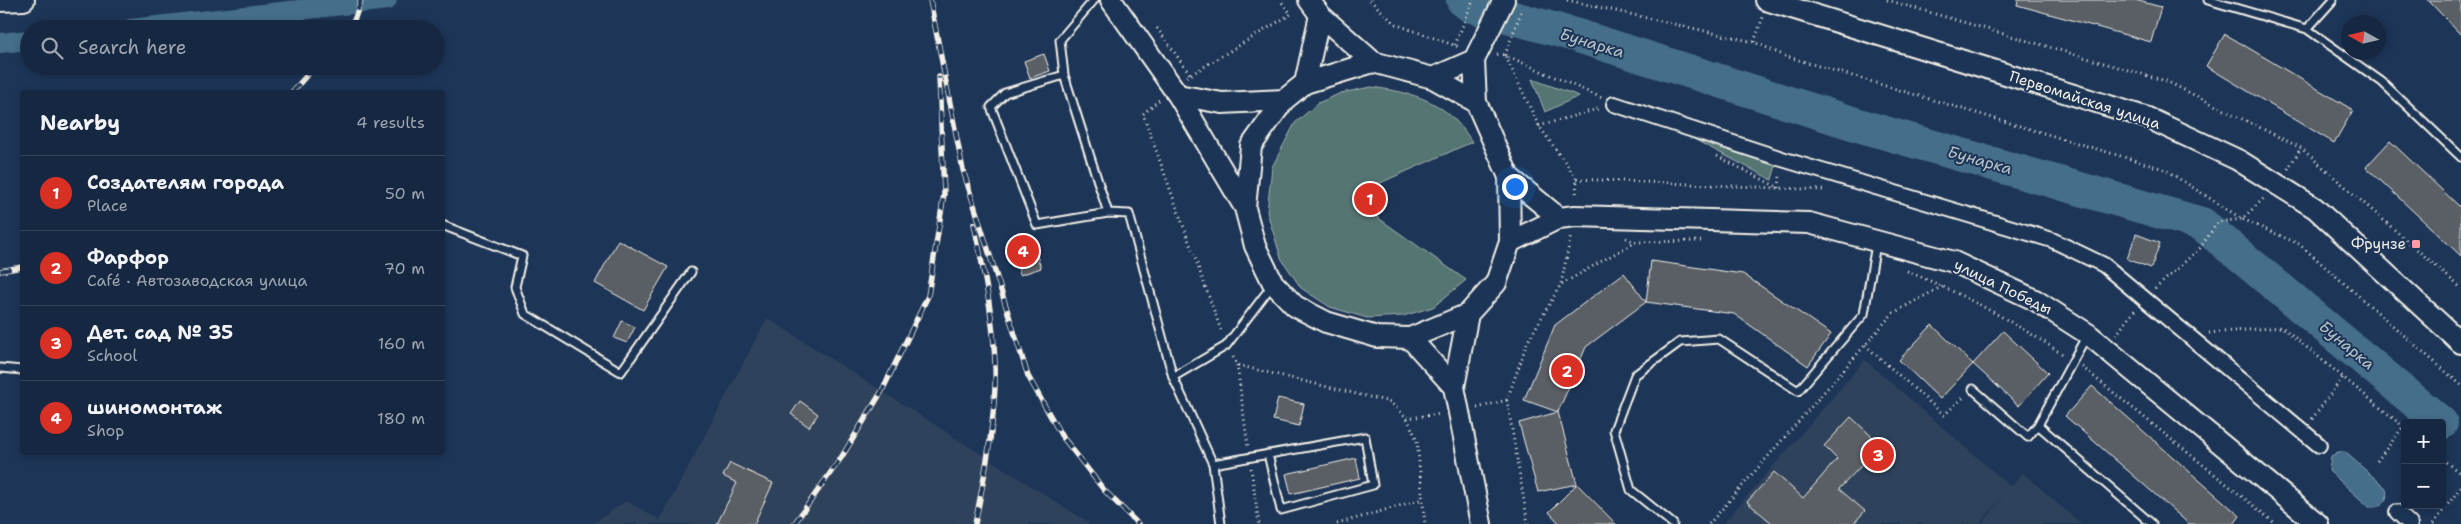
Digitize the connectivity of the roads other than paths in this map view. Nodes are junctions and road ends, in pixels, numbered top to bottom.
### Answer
1 (24, 0) edge
2 (1094, 0) edge
3 (1111, 0) edge
4 (1504, 0) edge
5 (1768, 0) edge
6 (2208, 0) edge
7 (2333, 0) edge
8 (0, 1) edge
9 (1314, 8) edge
10 (2307, 29) junction
11 (1474, 60) junction
12 (1373, 62) junction
13 (1064, 75) junction
14 (1433, 78) junction
15 (1304, 83) junction
16 (1178, 95) junction
17 (1284, 100) junction
18 (1476, 102) junction
19 (1614, 104) road end
20 (2461, 157) edge
21 (1509, 177) junction
22 (1245, 208) junction
23 (1108, 213) junction
24 (1567, 217) junction
25 (445, 226) edge
26 (1510, 242) junction
27 (1875, 249) junction
28 (691, 272) dead end
29 (1273, 283) junction
30 (1468, 314) junction
31 (2088, 334) junction
32 (1410, 338) junction
33 (2461, 343) edge
34 (0, 368) edge
35 (20, 370) edge
36 (1173, 378) junction
37 (1454, 387) junction
38 (1973, 389) road end
39 (2038, 425) junction
40 (2319, 445) dead end
41 (1268, 454) junction
42 (1213, 464) junction
43 (2397, 512) dead end
44 (1484, 523) edge
45 (1221, 524) edge
46 (1673, 524) edge
47 (2152, 524) edge
48 (2318, 524) edge
49 (2410, 524) edge

1 - 8 main road
2 - 13 lane
3 - 16 main road
4 - 11 main road
5 - 33 main road, Первомайская улица
6 - 10 lane
7 - 10 lane
9 - 12 main road
9 - 15 main road
10 - 20 lane
11 - 14 main road
11 - 18 main road
12 - 14 main road
12 - 15 main road
13 - 23 lane
13 - 23 lane
14 - 18 main road
15 - 17 main road
16 - 17 main road
16 - 22 main road
17 - 22 main road
18 - 21 main road
19 - 40 street
21 - 24 main road
21 - 26 main road
22 - 29 main road
23 - 36 lane
24 - 26 main road
24 - 27 main road, улица Победы
25 - 28 lane
26 - 30 main road
27 - 31 main road, улица Победы
27 - 46 lane
29 - 32 main road
29 - 36 lane
30 - 32 main road
30 - 37 main road
31 - 39 lane
31 - 48 main road, улица Победы
32 - 37 main road
34 - 35 lane
36 - 42 lane
37 - 44 main road
38 - 39 lane
39 - 47 lane
41 - 41 lane
41 - 42 lane
42 - 45 lane
43 - 49 street

